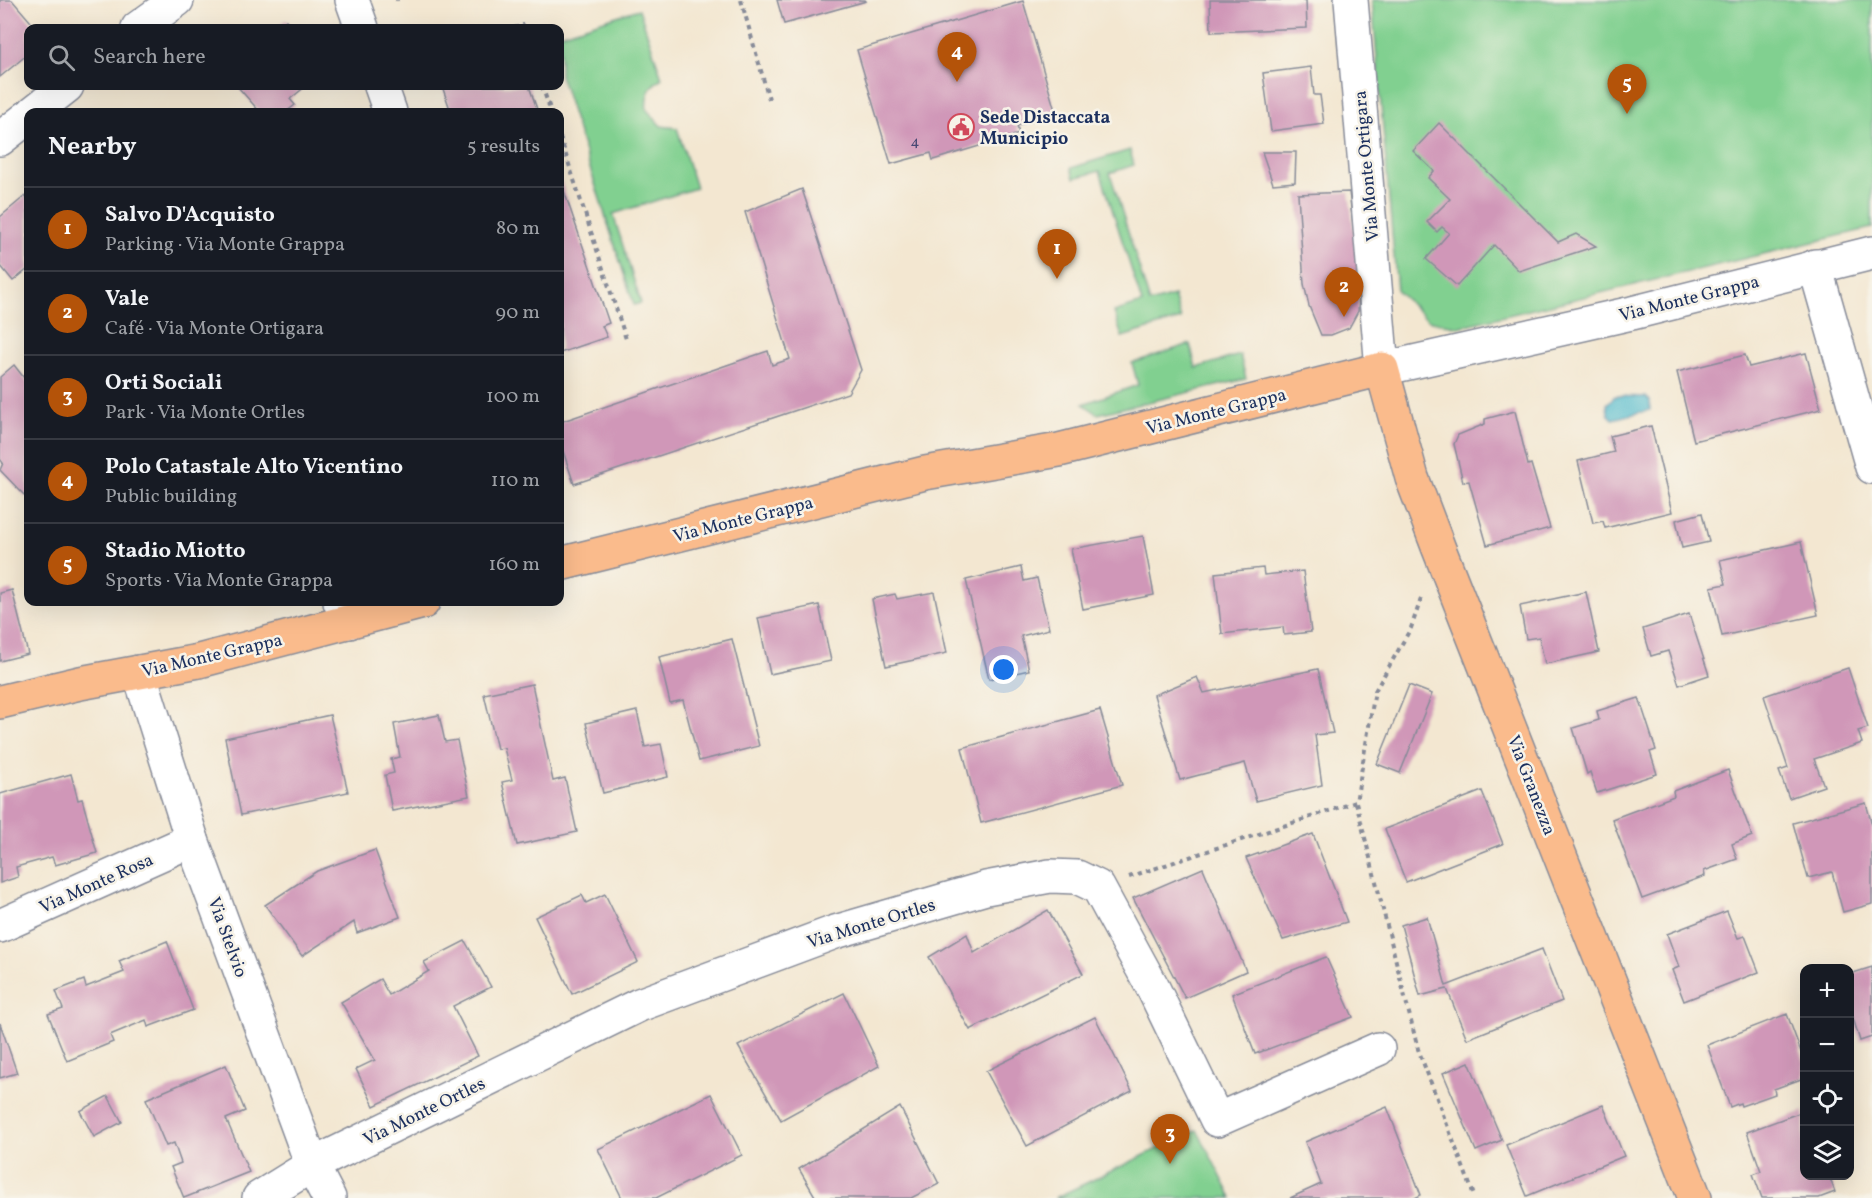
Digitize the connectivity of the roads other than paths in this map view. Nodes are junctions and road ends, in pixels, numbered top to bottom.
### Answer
1 (177, 0) edge
2 (352, 0) edge
3 (1351, 0) edge
4 (144, 24) edge
5 (361, 24) edge
6 (62, 90) edge
7 (382, 90) edge
8 (39, 108) edge
9 (389, 108) edge
10 (24, 120) edge
11 (0, 140) edge
12 (1872, 253) edge
13 (1815, 266) junction
14 (1382, 369) junction
15 (1872, 467) edge
16 (564, 563) edge
17 (392, 606) edge
18 (345, 612) edge
19 (139, 672) junction
20 (0, 702) edge
21 (192, 840) junction
22 (0, 926) edge
23 (1378, 1049) dead end
24 (312, 1165) junction
25 (259, 1198) edge
26 (329, 1198) edge
27 (1695, 1198) edge

1 - 4 street
2 - 5 street
3 - 14 street, Via Monte Ortigara
6 - 8 street
7 - 9 street
10 - 11 street
12 - 13 street, Via Monte Grappa
13 - 14 street, Via Monte Grappa
13 - 15 street
14 - 16 main road, Via Monte Grappa
14 - 27 main road, Via Granezza
17 - 18 main road, Via Monte Grappa
18 - 19 main road, Via Monte Grappa
19 - 20 main road, Via Monte Grappa
19 - 21 street, Via Stelvio
21 - 22 street, Via Monte Rosa
21 - 24 street, Via Stelvio
23 - 24 street, Via Monte Ortles
24 - 25 street, Via Monte Ortles
24 - 26 street, Via Stelvio

